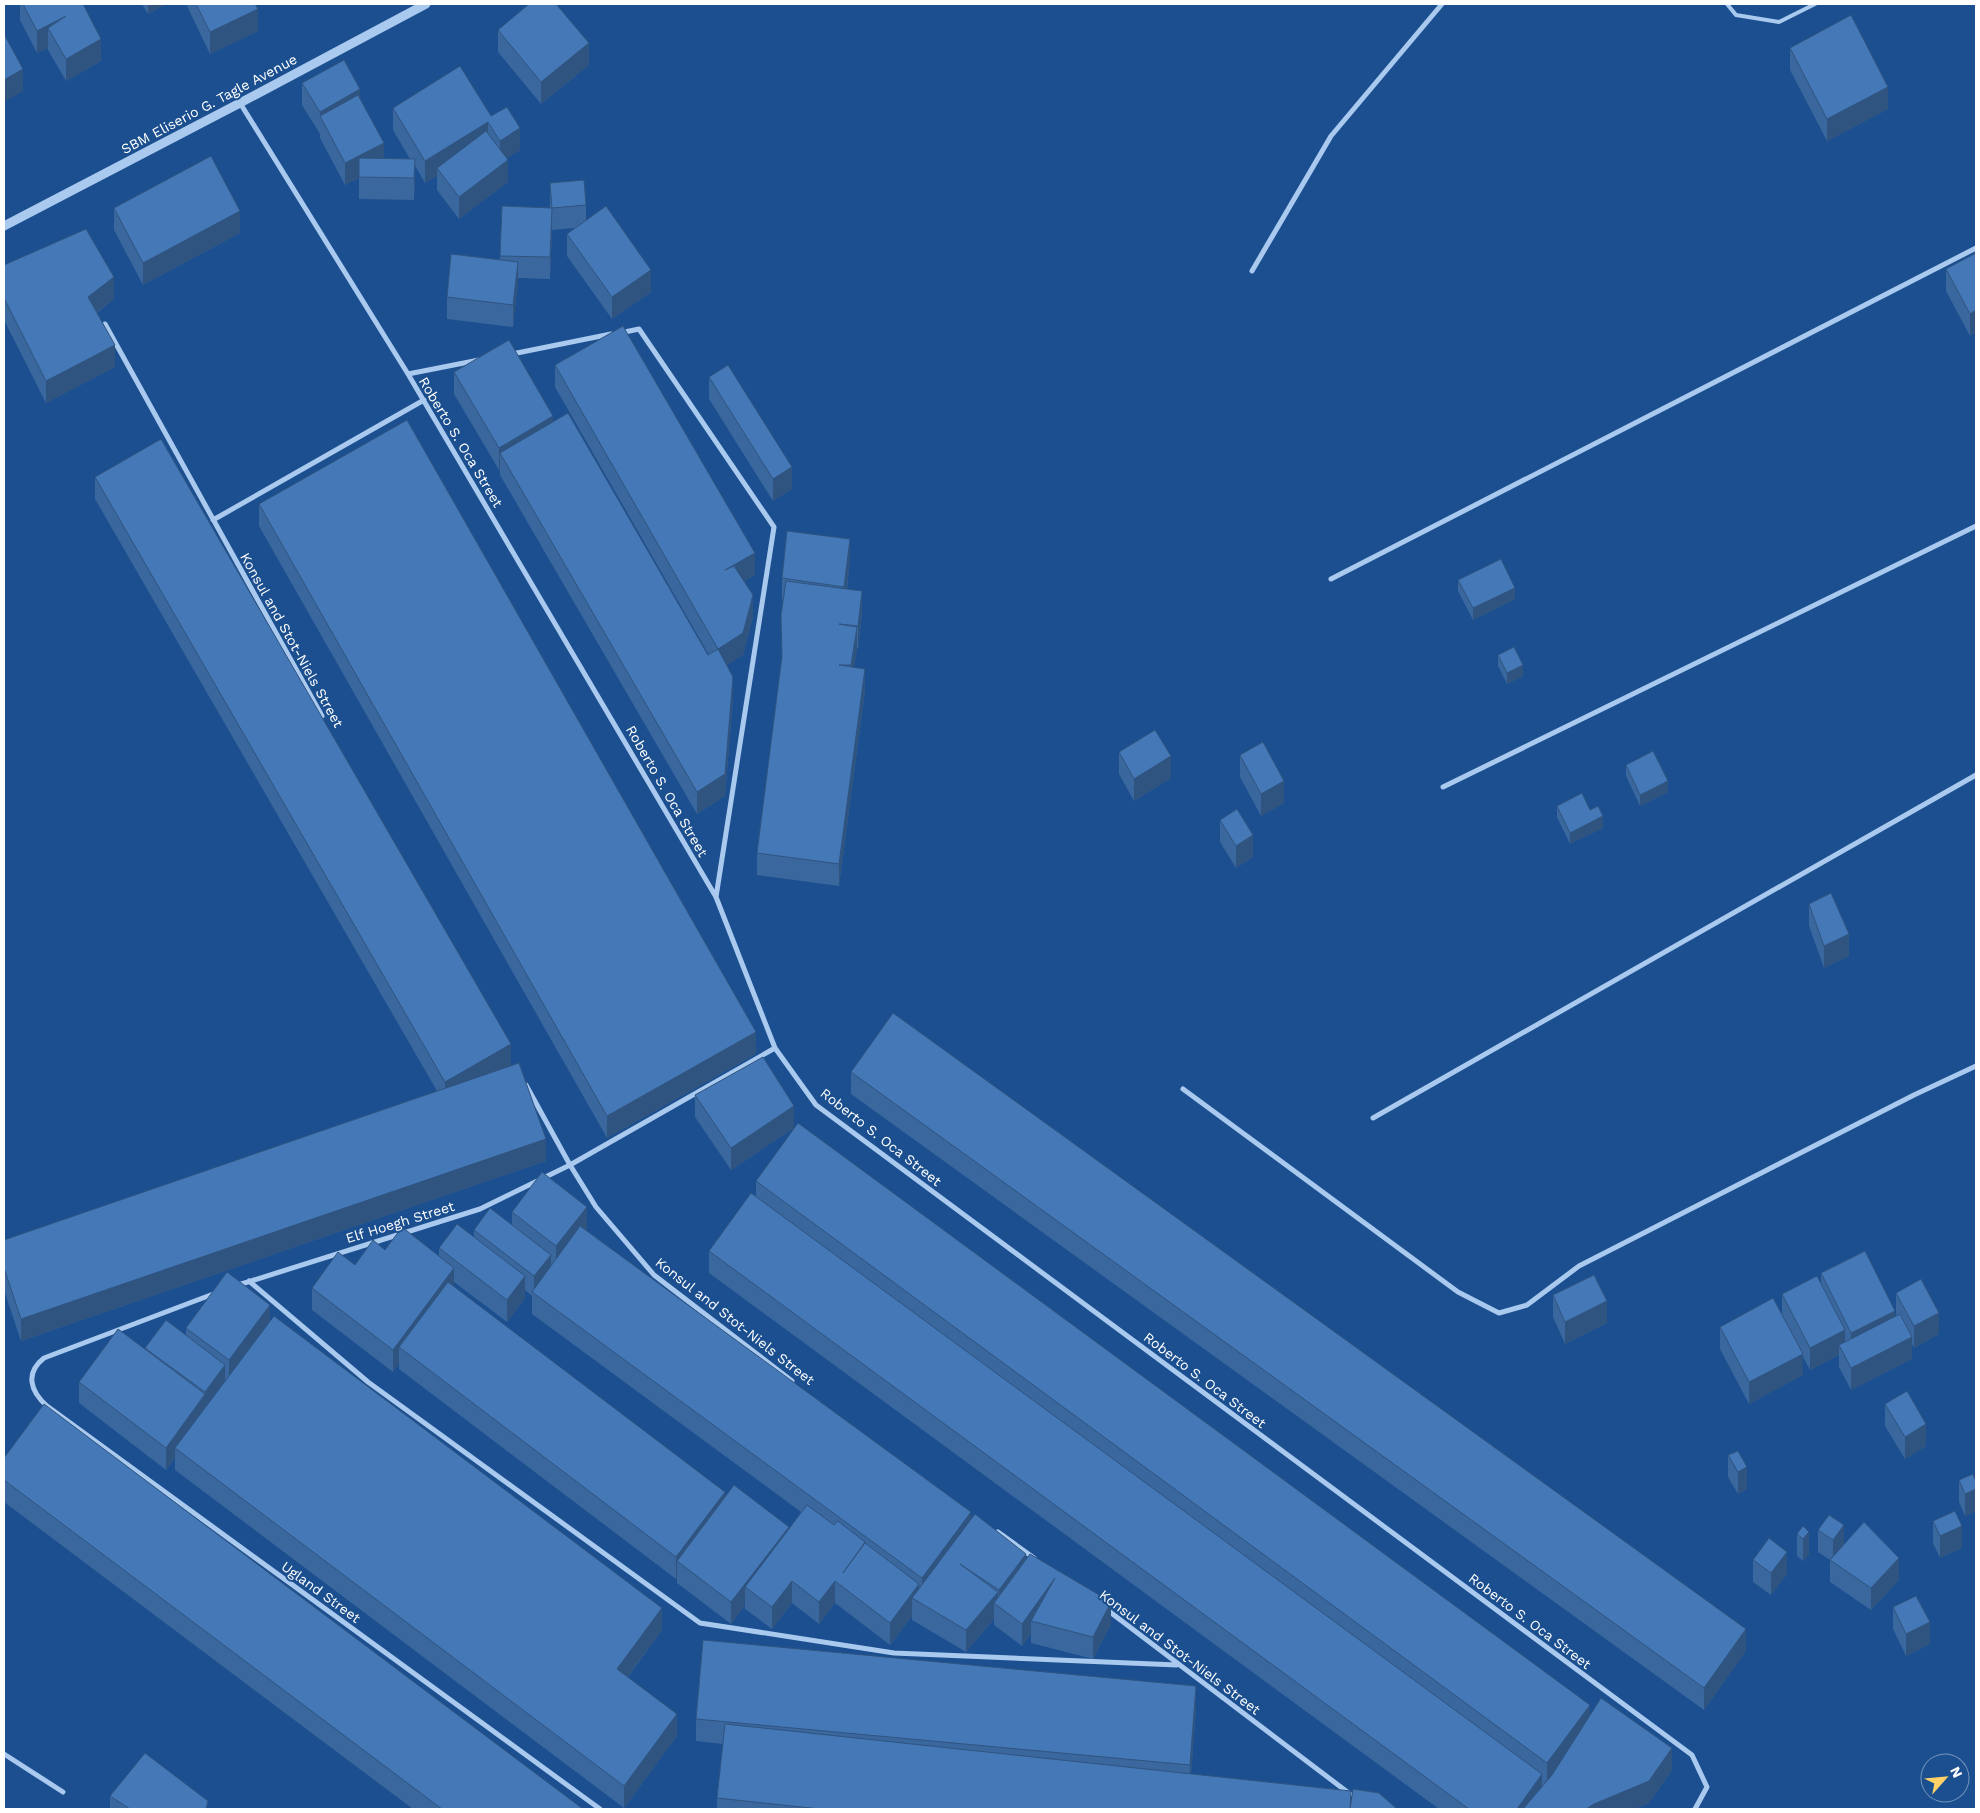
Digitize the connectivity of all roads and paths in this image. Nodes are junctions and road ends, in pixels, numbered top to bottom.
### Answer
1 (426, 4) edge
2 (1442, 4) edge
3 (1727, 4) edge
4 (1815, 4) edge
5 (240, 103) junction
6 (4, 226) edge
7 (1976, 248) edge
8 (1252, 271) dead end
9 (104, 324) edge
10 (504, 355) edge
11 (485, 359) edge
12 (408, 374) junction
13 (424, 400) junction
14 (213, 520) junction
15 (1976, 526) edge
16 (1331, 579) dead end
17 (324, 721) edge
18 (1976, 775) edge
19 (1443, 787) dead end
20 (716, 897) junction
21 (774, 1048) junction
22 (1976, 1066) edge
23 (522, 1078) edge
24 (1183, 1089) dead end
25 (1373, 1118) dead end
26 (570, 1165) junction
27 (249, 1281) junction
28 (230, 1288) edge
29 (221, 1291) edge
30 (801, 1388) edge
31 (989, 1526) edge
32 (1037, 1560) edge
33 (1101, 1606) edge
34 (1177, 1665) junction
35 (4, 1754) edge
36 (62, 1792) dead end
37 (1355, 1798) edge
38 (600, 1809) edge
39 (1694, 1809) edge

1 - 5 street, SBM Eliserio G. Tagle Avenue
2 - 8 street
3 - 4 lane
5 - 6 street, SBM Eliserio G. Tagle Avenue
5 - 12 street, Roberto S. Oca Street
7 - 16 street
9 - 14 street, Konsul and Stot-Niels Street
10 - 20 street
11 - 12 street
12 - 13 street, Roberto S. Oca Street
13 - 14 street
13 - 20 street, Roberto S. Oca Street
14 - 17 street, Konsul and Stot-Niels Street
15 - 19 street
18 - 25 street
20 - 21 street, Roberto S. Oca Street
21 - 26 street, Elf Hoegh Street
21 - 39 street, Roberto S. Oca Street
22 - 24 street
23 - 26 street, Konsul and Stot-Niels Street
26 - 27 street, Elf Hoegh Street
26 - 30 street, Konsul and Stot-Niels Street
27 - 28 street, Elf Hoegh Street
27 - 34 street
29 - 38 street, Ugland Street
31 - 32 street
33 - 34 street, Konsul and Stot-Niels Street
34 - 37 street, Konsul and Stot-Niels Street
35 - 36 street

